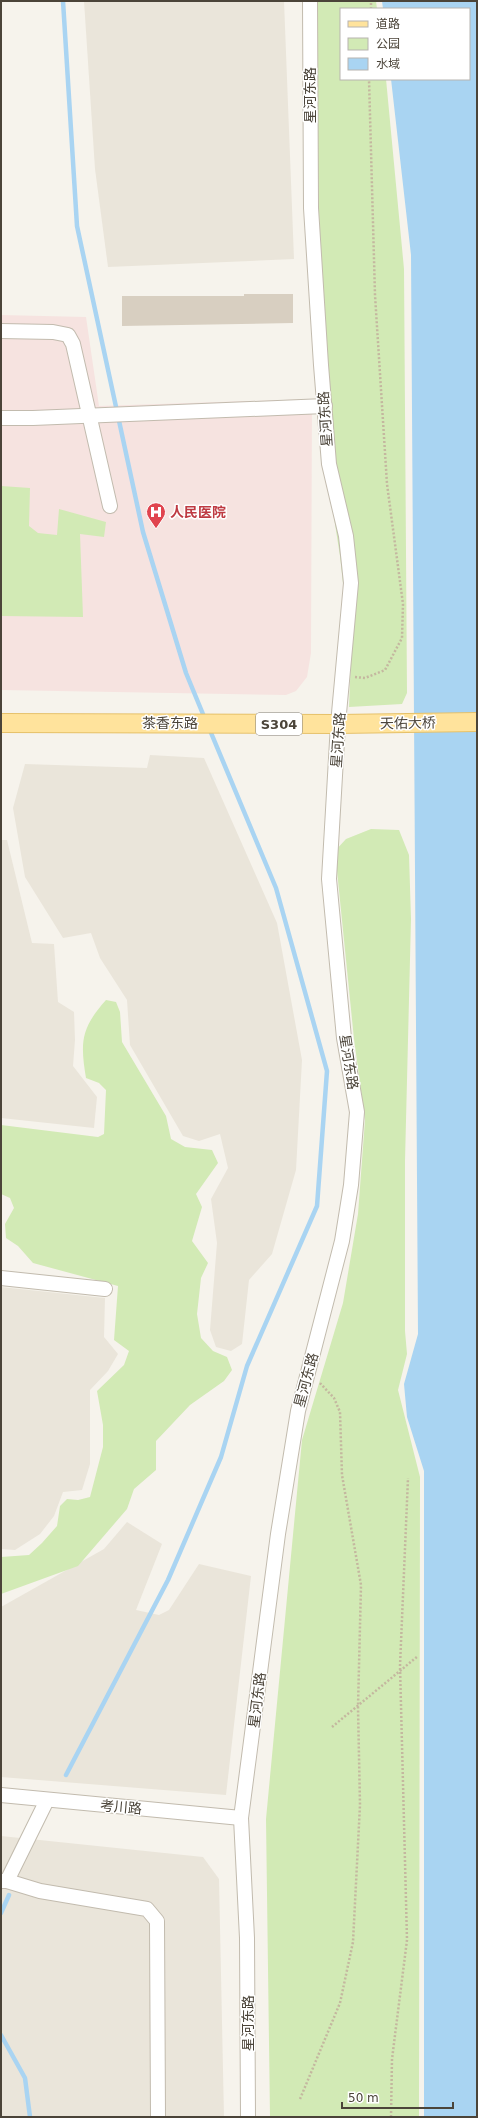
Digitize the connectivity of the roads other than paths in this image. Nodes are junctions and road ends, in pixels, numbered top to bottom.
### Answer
1 (310, 1) edge
2 (1, 331) edge
3 (324, 406) junction
4 (89, 416) junction
5 (1, 418) edge
6 (110, 506) dead end
7 (477, 722) edge
8 (1, 723) edge
9 (338, 724) junction
10 (1, 1278) edge
11 (105, 1289) dead end
12 (1, 1795) edge
13 (47, 1800) junction
14 (241, 1818) junction
15 (4, 1881) edge
16 (158, 2117) edge
17 (248, 2117) edge

1 - 3 street, 星河东路
2 - 4 street
3 - 4 street
3 - 9 street, 星河东路
4 - 5 street
4 - 6 street
7 - 9 main road, 天佑大桥
8 - 9 main road, 茶香东路 / S304
9 - 14 street, 星河东路
10 - 11 street
12 - 13 street, 考川路
13 - 14 street, 考川路
13 - 15 street
14 - 17 street, 星河东路
15 - 16 street

